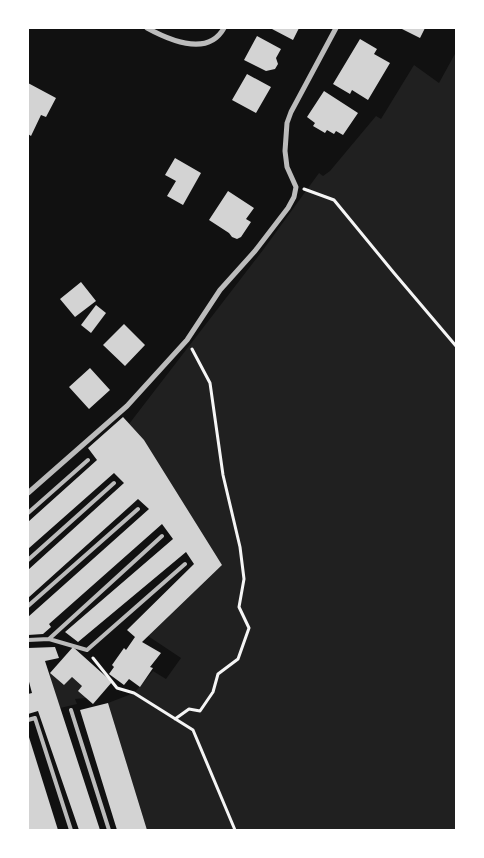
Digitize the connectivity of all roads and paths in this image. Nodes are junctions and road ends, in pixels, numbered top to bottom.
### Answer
1 (147, 28) edge
2 (224, 28) edge
3 (336, 28) edge
4 (296, 186) junction
5 (187, 340) junction
6 (456, 346) edge
7 (88, 460) dead end
8 (114, 483) dead end
9 (28, 493) edge
10 (138, 509) dead end
11 (28, 513) edge
12 (162, 536) dead end
13 (28, 560) edge
14 (185, 564) dead end
15 (28, 606) edge
16 (49, 639) junction
17 (28, 640) edge
18 (87, 650) junction
19 (71, 710) dead end
20 (175, 719) junction
21 (28, 720) edge
22 (71, 830) edge
23 (109, 830) edge
24 (235, 830) edge

1 - 2 street
3 - 4 street
4 - 5 street
4 - 6 path
5 - 9 street
5 - 20 path
7 - 11 lane
8 - 13 lane
10 - 15 lane
12 - 16 lane
14 - 18 lane
16 - 17 lane
16 - 18 lane
18 - 20 path
19 - 23 lane
20 - 24 path
21 - 22 lane

